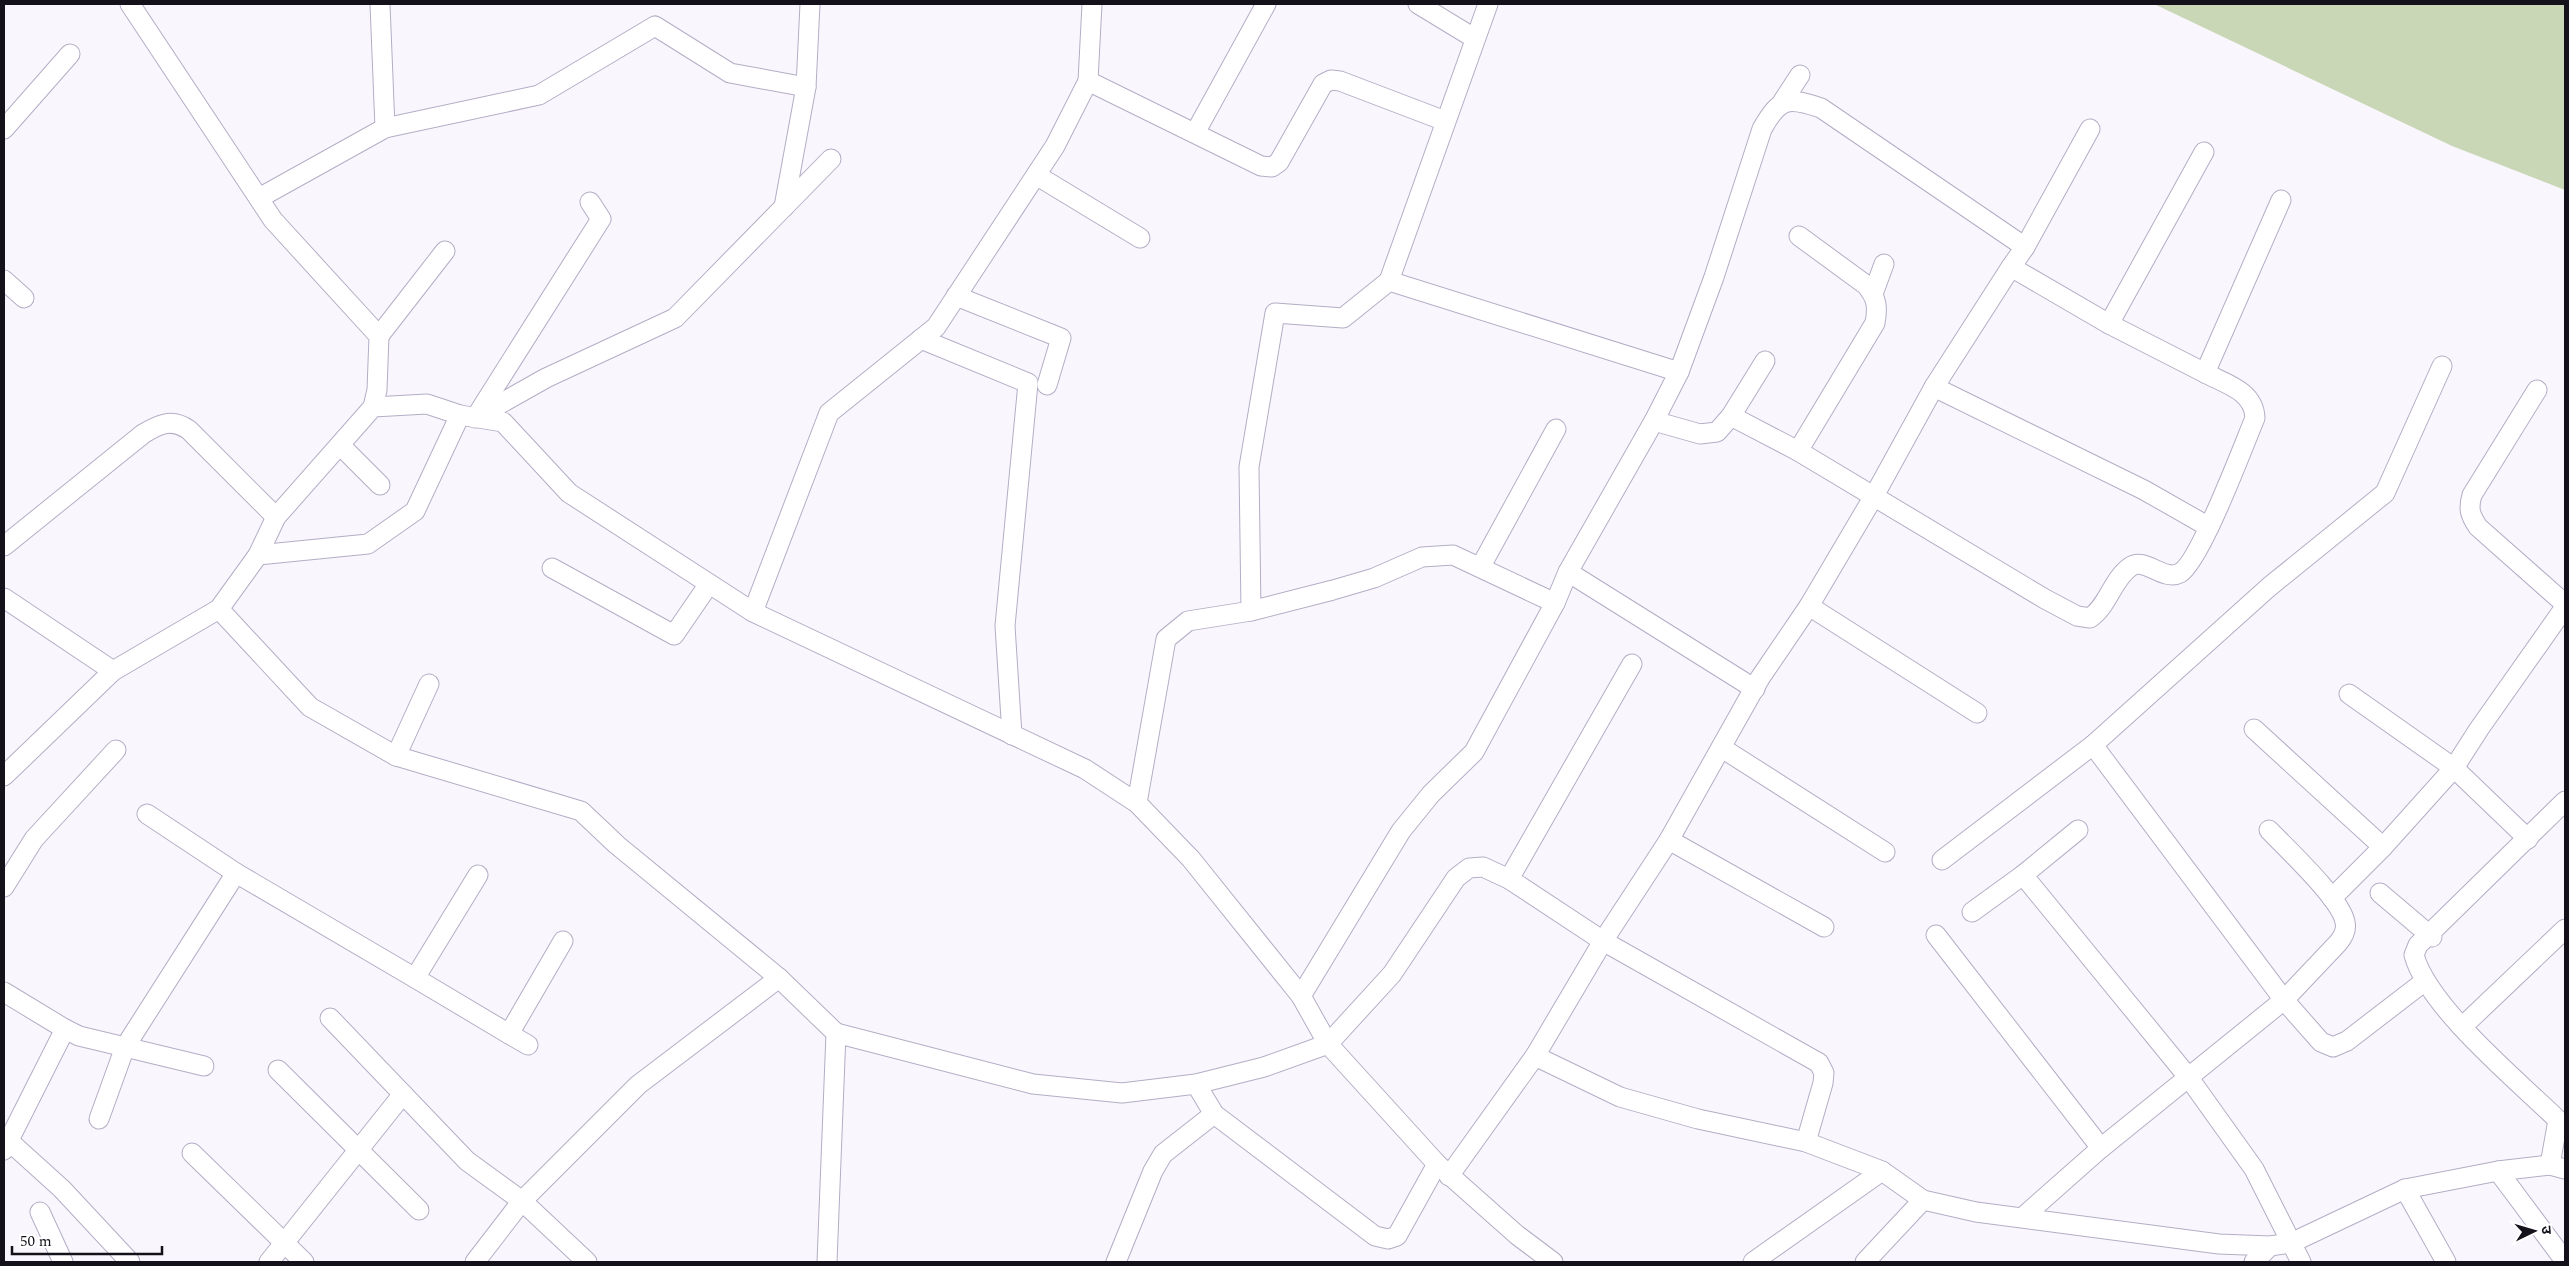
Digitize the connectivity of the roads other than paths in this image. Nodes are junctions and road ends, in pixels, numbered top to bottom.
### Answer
1 (130, 4) edge
2 (380, 4) edge
3 (810, 4) edge
4 (1092, 4) edge
5 (1266, 4) edge
6 (1418, 4) edge
7 (1488, 4) edge
8 (1474, 38) junction
9 (70, 54) dead end
10 (1800, 76) dead end
11 (1088, 81) junction
12 (806, 87) junction
13 (1783, 101) junction
14 (1445, 121) junction
15 (385, 128) junction
16 (2090, 128) dead end
17 (4, 129) edge
18 (1195, 133) junction
19 (2204, 152) dead end
20 (831, 159) dead end
21 (1036, 175) junction
22 (259, 198) junction
23 (2281, 200) dead end
24 (590, 202) dead end
25 (784, 207) junction
26 (1799, 236) dead end
27 (1140, 238) dead end
28 (2024, 247) junction
29 (444, 251) dead end
30 (1884, 264) dead end
31 (2011, 267) junction
32 (4, 280) edge
33 (1388, 281) junction
34 (1874, 294) junction
35 (956, 296) junction
36 (24, 298) dead end
37 (2109, 324) junction
38 (379, 336) junction
39 (921, 339) junction
40 (1766, 361) dead end
41 (2442, 366) dead end
42 (1679, 372) junction
43 (2205, 373) junction
44 (1047, 386) dead end
45 (1934, 387) junction
46 (2537, 390) dead end
47 (373, 407) junction
48 (1731, 416) junction
49 (467, 417) junction
50 (1654, 421) junction
51 (1556, 429) dead end
52 (340, 445) junction
53 (1798, 451) junction
54 (380, 484) dead end
55 (1874, 496) junction
56 (276, 517) junction
57 (2209, 526) junction
58 (4, 546) edge
59 (258, 555) junction
60 (1480, 566) junction
61 (552, 568) dead end
62 (1568, 572) junction
63 (708, 584) junction
64 (4, 598) edge
65 (1555, 603) junction
66 (2565, 605) edge
67 (1809, 606) junction
68 (219, 609) junction
69 (1251, 611) junction
70 (753, 612) junction
71 (1632, 664) dead end
72 (114, 671) junction
73 (1762, 676) junction
74 (429, 684) dead end
75 (2349, 694) dead end
76 (1977, 713) dead end
77 (2254, 729) dead end
78 (1012, 735) junction
79 (2092, 745) junction
80 (1722, 748) junction
81 (116, 750) dead end
82 (396, 756) junction
83 (2454, 768) junction
84 (4, 776) edge
85 (2565, 801) edge
86 (1137, 803) junction
87 (147, 814) dead end
88 (2078, 830) dead end
89 (2269, 830) dead end
90 (2528, 839) junction
91 (1669, 840) junction
92 (2383, 847) junction
93 (1885, 852) dead end
94 (1942, 860) dead end
95 (236, 873) junction
96 (478, 875) dead end
97 (2024, 875) junction
98 (1509, 879) junction
99 (4, 887) edge
100 (2380, 894) dead end
101 (2332, 898) junction
102 (1972, 912) dead end
103 (1824, 927) dead end
104 (2565, 929) edge
105 (1936, 935) dead end
106 (2431, 935) junction
107 (562, 941) dead end
108 (1603, 941) junction
109 (415, 978) junction
110 (778, 978) junction
111 (2425, 981) junction
112 (4, 992) edge
113 (1301, 996) junction
114 (2284, 1000) junction
115 (330, 1018) dead end
116 (2462, 1027) junction
117 (65, 1029) junction
118 (836, 1033) junction
119 (509, 1034) junction
120 (1328, 1044) junction
121 (528, 1045) dead end
122 (125, 1047) junction
123 (1535, 1056) junction
124 (204, 1066) dead end
125 (278, 1070) dead end
126 (2189, 1078) junction
127 (1196, 1084) junction
128 (403, 1094) junction
129 (2561, 1112) edge
130 (1214, 1114) junction
131 (99, 1119) dead end
132 (1806, 1142) junction
133 (7, 1146) edge
134 (2101, 1148) junction
135 (356, 1150) junction
136 (192, 1153) dead end
137 (2558, 1167) edge
138 (1443, 1170) junction
139 (1882, 1171) junction
140 (2498, 1171) junction
141 (2405, 1190) junction
142 (1923, 1200) junction
143 (522, 1201) junction
144 (419, 1210) dead end
145 (40, 1212) dead end
146 (2023, 1217) junction
147 (285, 1242) junction
148 (2290, 1243) junction
149 (2270, 1246) junction
150 (2565, 1261) edge
151 (63, 1262) edge
152 (130, 1262) edge
153 (269, 1262) edge
154 (304, 1262) edge
155 (474, 1262) edge
156 (587, 1262) edge
157 (827, 1262) edge
158 (1116, 1262) edge
159 (1553, 1262) edge
160 (1753, 1262) edge
161 (1864, 1262) edge
162 (2254, 1262) edge
163 (2301, 1262) edge
164 (2446, 1262) edge

1 - 22 street
2 - 15 street
3 - 12 street
4 - 11 street
5 - 18 street
6 - 8 street
7 - 8 street
8 - 14 street
9 - 17 street
10 - 13 street
11 - 18 street
11 - 21 street
12 - 15 street
12 - 25 street
13 - 28 street
13 - 42 street
14 - 18 street
14 - 33 street
15 - 22 street
16 - 28 street
19 - 37 street
20 - 25 street
21 - 27 street
21 - 35 street
22 - 38 street
23 - 43 street
24 - 49 street
25 - 49 street
26 - 34 street
28 - 31 street
29 - 38 street
30 - 34 street
31 - 37 street
31 - 45 street
32 - 36 street
33 - 42 street
33 - 69 street
34 - 53 street
35 - 39 street
35 - 44 street
37 - 43 street
38 - 47 street
39 - 70 street
39 - 78 street
40 - 48 street
41 - 79 street
42 - 50 street
43 - 57 street
45 - 55 street
45 - 57 street
46 - 66 street
47 - 49 street
47 - 52 street
48 - 50 street
48 - 53 street
49 - 59 street
49 - 63 street
50 - 62 street
51 - 60 street
52 - 54 street
52 - 56 street
53 - 55 street
55 - 57 street
55 - 67 street
56 - 58 street
56 - 59 street
59 - 68 street
60 - 65 street
60 - 69 street
61 - 63 street
62 - 65 street
62 - 73 street
63 - 70 street
64 - 72 street
65 - 113 street
66 - 83 street
67 - 73 street
67 - 76 street
68 - 72 street
68 - 82 street
69 - 86 street
70 - 78 street
71 - 98 street
72 - 84 street
73 - 80 street
74 - 82 street
75 - 83 street
77 - 92 street
78 - 86 street
79 - 94 street
79 - 114 street
80 - 91 street
80 - 93 street
81 - 99 street
82 - 110 street
83 - 90 street
83 - 92 street
85 - 90 street
86 - 113 street
87 - 95 street
88 - 97 street
89 - 101 street
90 - 106 street
91 - 103 street
91 - 108 street
92 - 101 street
95 - 109 street
95 - 122 street
96 - 109 street
97 - 102 street
97 - 126 street
98 - 108 street
98 - 120 street
100 - 106 street
101 - 114 street
104 - 116 street
105 - 134 street
106 - 111 street
107 - 119 street
108 - 123 street
108 - 132 street
109 - 119 street
110 - 118 street
110 - 143 street
111 - 114 street
111 - 116 street
112 - 117 street
113 - 120 street
114 - 126 street
115 - 128 street
116 - 129 street
117 - 122 street
117 - 133 street
118 - 127 street
118 - 157 street
119 - 121 street
120 - 127 street
120 - 138 street
122 - 124 street
122 - 131 street
123 - 132 street
123 - 138 street
125 - 135 street
126 - 134 street
126 - 148 street
127 - 130 street
128 - 135 street
128 - 143 street
129 - 137 street
130 - 138 street
130 - 158 street
132 - 139 street
133 - 152 street
134 - 146 street
135 - 144 street
135 - 147 street
136 - 147 street
137 - 140 street
138 - 159 street
139 - 142 street
139 - 160 street
140 - 141 street
140 - 150 street
141 - 148 street
141 - 164 street
142 - 146 street
142 - 161 street
143 - 155 street
143 - 156 street
145 - 151 street
146 - 149 street
147 - 153 street
147 - 154 street
148 - 149 street
148 - 163 street
149 - 162 street

